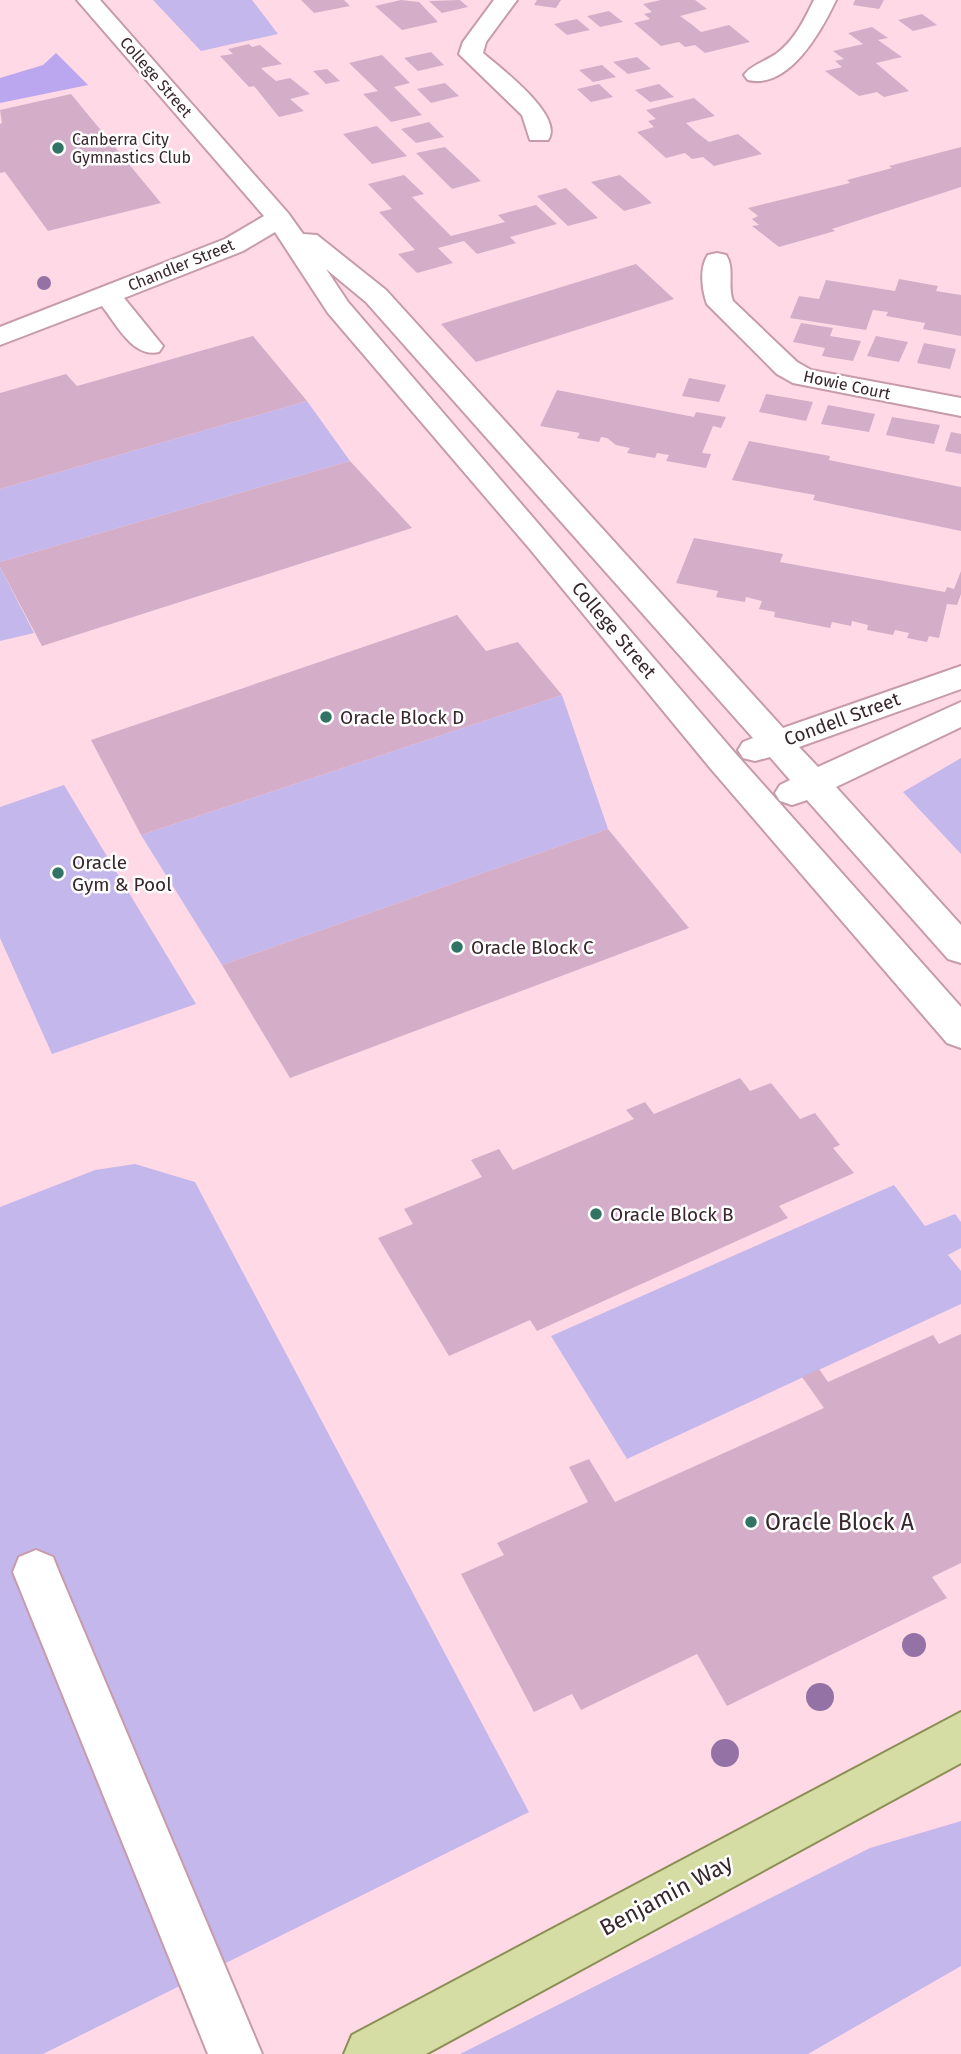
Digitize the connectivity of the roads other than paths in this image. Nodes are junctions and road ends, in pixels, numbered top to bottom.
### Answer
1 (88, 0) edge
2 (506, 0) edge
3 (825, 0) edge
4 (756, 75) dead end
5 (539, 135) dead end
6 (279, 218) junction
7 (717, 261) dead end
8 (107, 295) junction
9 (0, 310) edge
10 (0, 337) edge
11 (149, 346) dead end
12 (961, 407) edge
13 (961, 677) edge
14 (961, 713) edge
15 (776, 743) junction
16 (723, 761) junction
17 (813, 784) junction
18 (761, 805) junction
19 (961, 949) edge
20 (961, 1033) edge
21 (36, 1572) dead end
22 (961, 1736) edge
23 (235, 2054) edge
24 (371, 2054) edge

1 - 6 street, College Street
2 - 5 street
3 - 4 street
6 - 8 street, Chandler Street
6 - 9 street, Chandler Street
6 - 15 street, College Street
6 - 16 street, College Street
7 - 12 street, Howie Court
8 - 10 street, Chandler Street
8 - 11 street
13 - 15 street, Condell Street
14 - 17 street
15 - 16 street, Condell Street
15 - 17 street, College Street
16 - 18 street, College Street
17 - 18 street
17 - 19 street, College Street
18 - 20 street, College Street
21 - 23 street
22 - 24 main road, Benjamin Way

